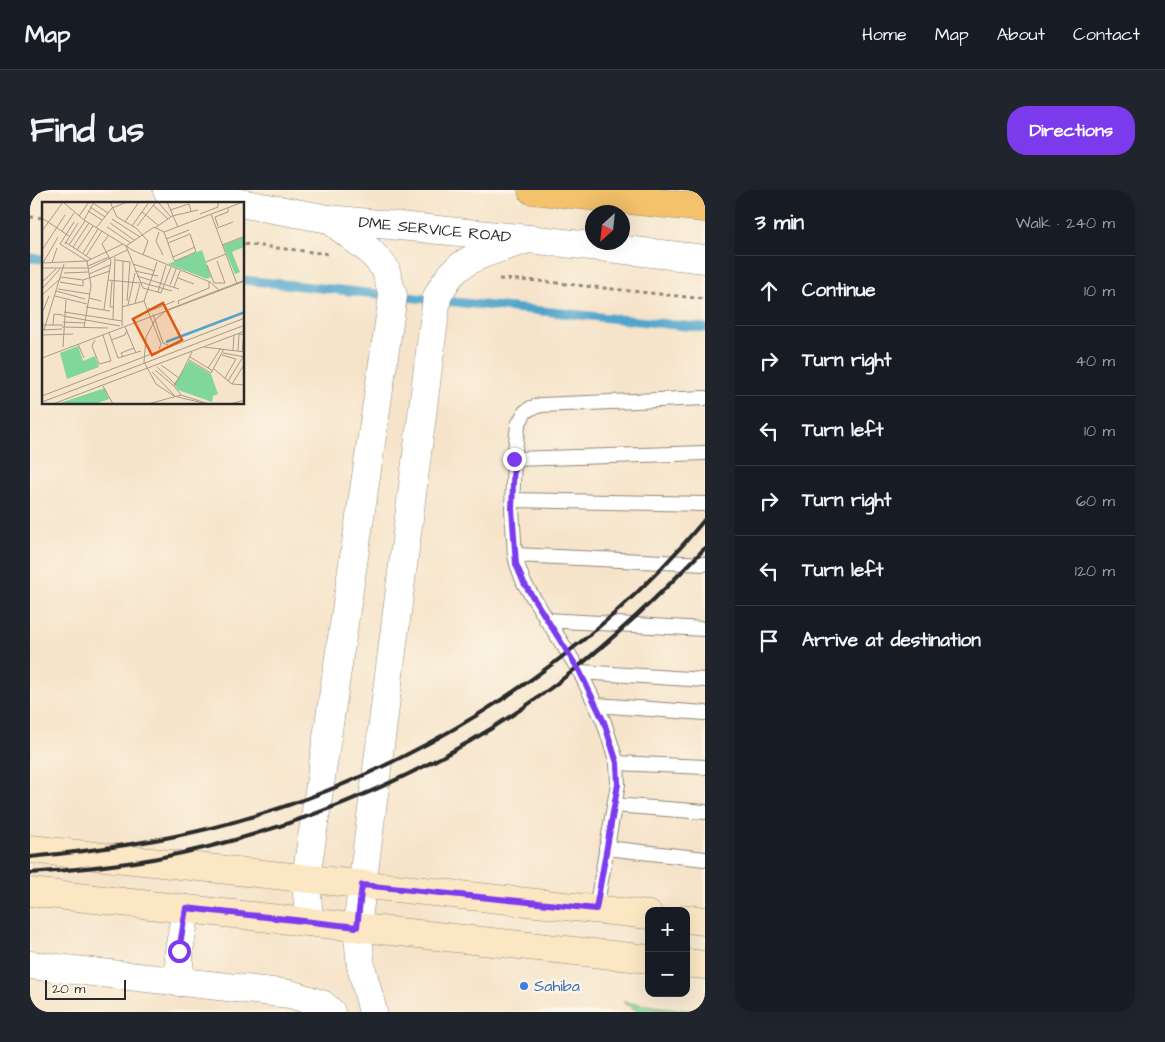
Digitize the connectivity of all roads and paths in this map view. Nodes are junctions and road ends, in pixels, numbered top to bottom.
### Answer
1 (167, 190) edge
2 (532, 190) edge
3 (234, 202) edge
4 (245, 204) edge
5 (705, 208) edge
6 (329, 219) junction
7 (529, 239) junction
8 (245, 244) edge
9 (332, 255) dead end
10 (705, 259) edge
11 (497, 279) dead end
12 (705, 299) edge
13 (705, 398) edge
14 (705, 453) edge
15 (514, 459) junction
16 (513, 500) junction
17 (705, 504) edge
18 (515, 555) junction
19 (705, 564) edge
20 (546, 620) junction
21 (705, 629) edge
22 (580, 672) junction
23 (705, 680) edge
24 (596, 706) junction
25 (705, 713) edge
26 (617, 763) junction
27 (705, 767) edge
28 (614, 805) junction
29 (705, 812) edge
30 (606, 848) junction
31 (30, 849) edge
32 (705, 859) edge
33 (306, 878) junction
34 (362, 885) junction
35 (30, 892) edge
36 (186, 908) junction
37 (596, 909) junction
38 (645, 915) edge
39 (690, 919) edge
40 (705, 921) edge
41 (309, 922) junction
42 (357, 927) junction
43 (645, 959) edge
44 (690, 963) edge
45 (30, 965) edge
46 (705, 965) edge
47 (180, 982) junction
48 (331, 1012) edge
49 (373, 1012) edge

1 - 3 street, DME SERVICE ROAD
2 - 5 highway
4 - 6 street, DME SERVICE ROAD
6 - 7 street, DME SERVICE ROAD
6 - 33 street
7 - 10 street, DME SERVICE ROAD
7 - 34 street
8 - 9 path
11 - 12 path
13 - 15 lane
14 - 15 lane
15 - 16 lane
16 - 17 lane
16 - 18 lane
18 - 19 lane
18 - 20 lane
20 - 21 lane
20 - 22 lane
22 - 23 lane
22 - 24 lane
24 - 25 lane
24 - 26 lane
26 - 27 lane
26 - 28 lane
28 - 29 lane
28 - 30 lane
30 - 32 lane
30 - 37 lane
31 - 33 main road
33 - 34 main road
33 - 41 street
34 - 37 main road
34 - 42 street
35 - 36 main road
36 - 41 main road
36 - 47 street
37 - 38 main road
39 - 40 main road
41 - 42 main road
42 - 43 main road
42 - 49 street
44 - 46 main road
45 - 47 street
47 - 48 street

